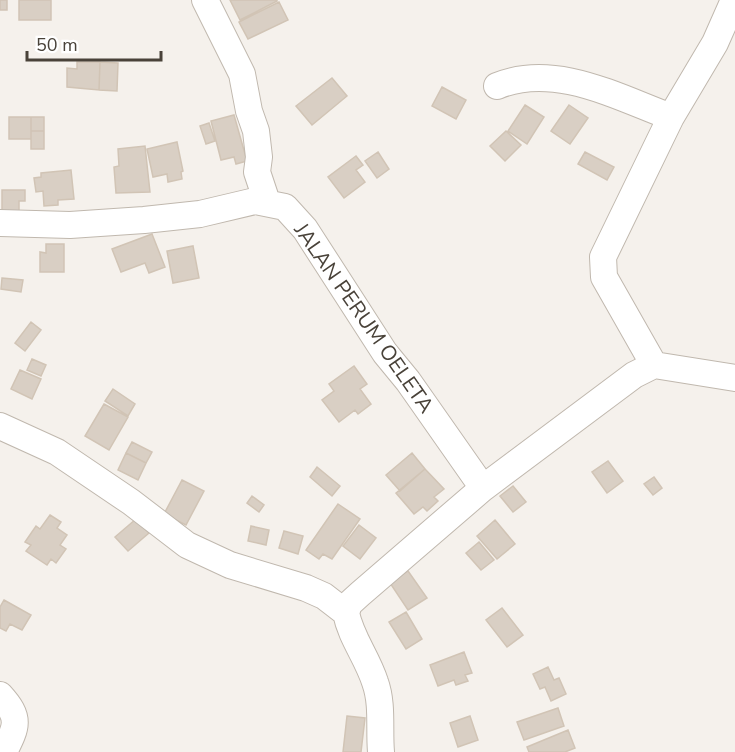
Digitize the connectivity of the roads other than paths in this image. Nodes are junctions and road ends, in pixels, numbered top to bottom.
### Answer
1 (205, 0) edge
2 (734, 0) edge
3 (496, 86) dead end
4 (671, 117) junction
5 (267, 202) junction
6 (0, 223) edge
7 (654, 365) junction
8 (735, 378) edge
9 (0, 426) edge
10 (483, 488) junction
11 (346, 613) junction
12 (0, 695) edge
13 (4, 752) edge
14 (381, 752) edge

1 - 5 street
2 - 4 street
3 - 4 street
4 - 7 street
5 - 6 street
5 - 10 street, JALAN PERUM OELETA
7 - 8 street
7 - 10 street
9 - 11 street
10 - 11 street
11 - 14 street
12 - 13 street

